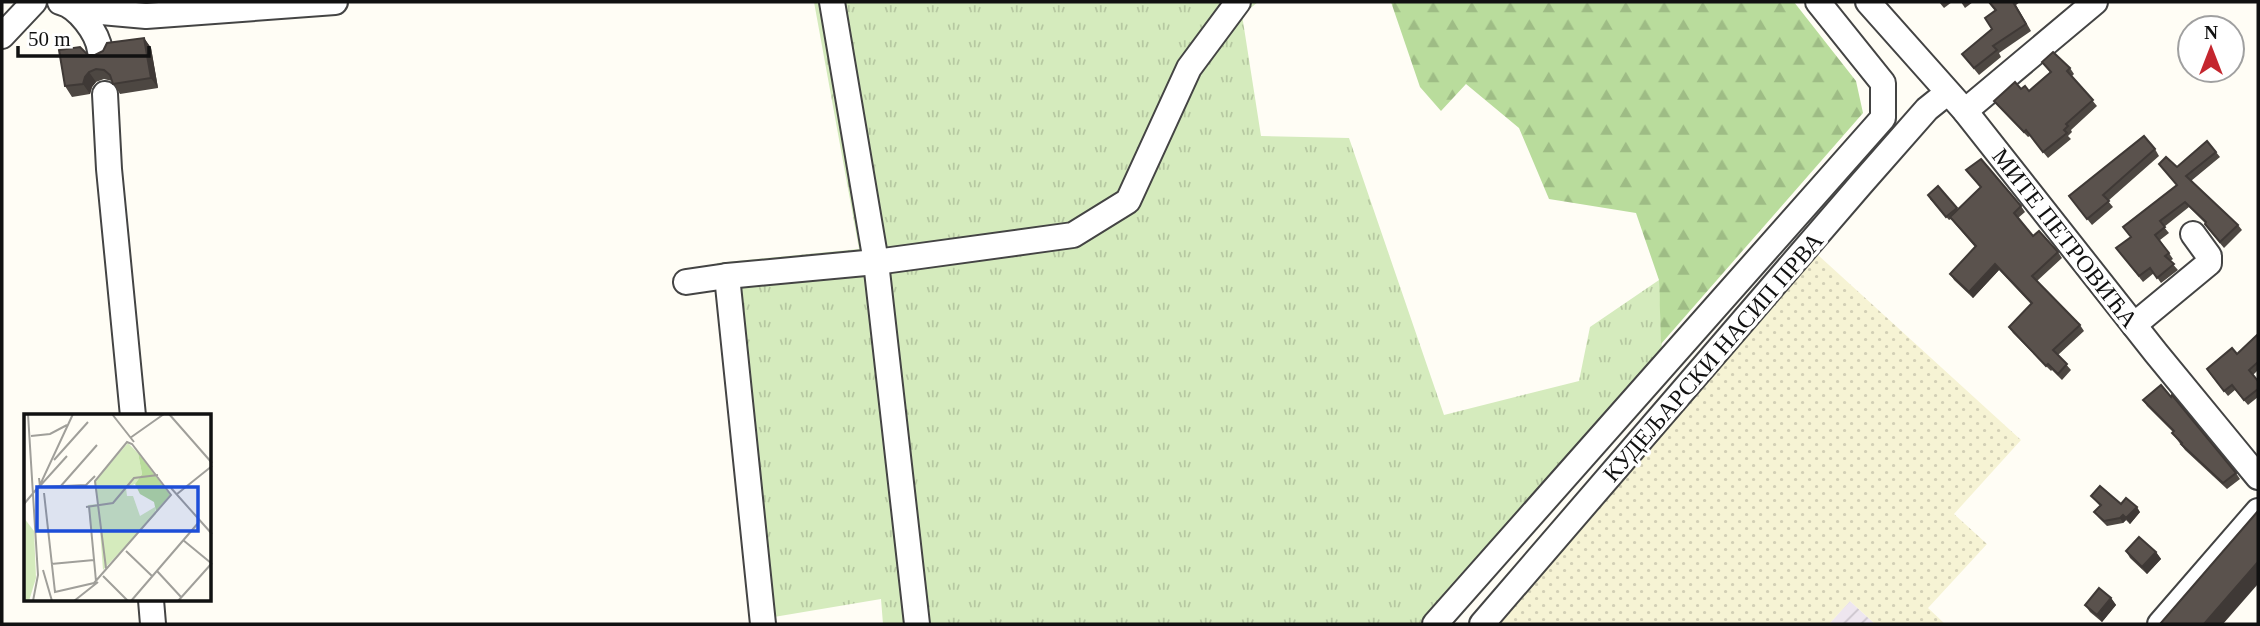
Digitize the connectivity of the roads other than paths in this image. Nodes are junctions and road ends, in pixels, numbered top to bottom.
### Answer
1 (34, 2) edge
2 (332, 2) edge
3 (832, 2) edge
4 (1238, 2) edge
5 (1818, 2) edge
6 (1868, 2) edge
7 (2095, 2) edge
8 (69, 6) edge
9 (2, 36) edge
10 (100, 51) edge
11 (1947, 93) junction
12 (105, 94) dead end
13 (1965, 111) junction
14 (2193, 234) dead end
15 (876, 261) junction
16 (727, 276) junction
17 (686, 282) dead end
18 (2134, 325) junction
19 (133, 414) edge
20 (2258, 477) edge
21 (2258, 511) edge
22 (151, 602) edge
23 (153, 624) edge
24 (763, 624) edge
25 (917, 624) edge
26 (1436, 624) edge
27 (1482, 624) edge
28 (2160, 624) edge

1 - 9 street
2 - 8 street
3 - 15 street
4 - 15 street
5 - 26 street
6 - 11 street, МИТЕ ПЕТРОВИЋА
7 - 13 street
8 - 10 street
11 - 13 street, МИТЕ ПЕТРОВИЋА
11 - 27 street, КУДЕЉАРСКИ НАСИП ПРВА
12 - 19 street
13 - 18 street, МИТЕ ПЕТРОВИЋА
14 - 18 street
15 - 16 street
15 - 25 street
16 - 17 street
16 - 24 street
18 - 20 street, МИТЕ ПЕТРОВИЋА
21 - 28 street
22 - 23 street

